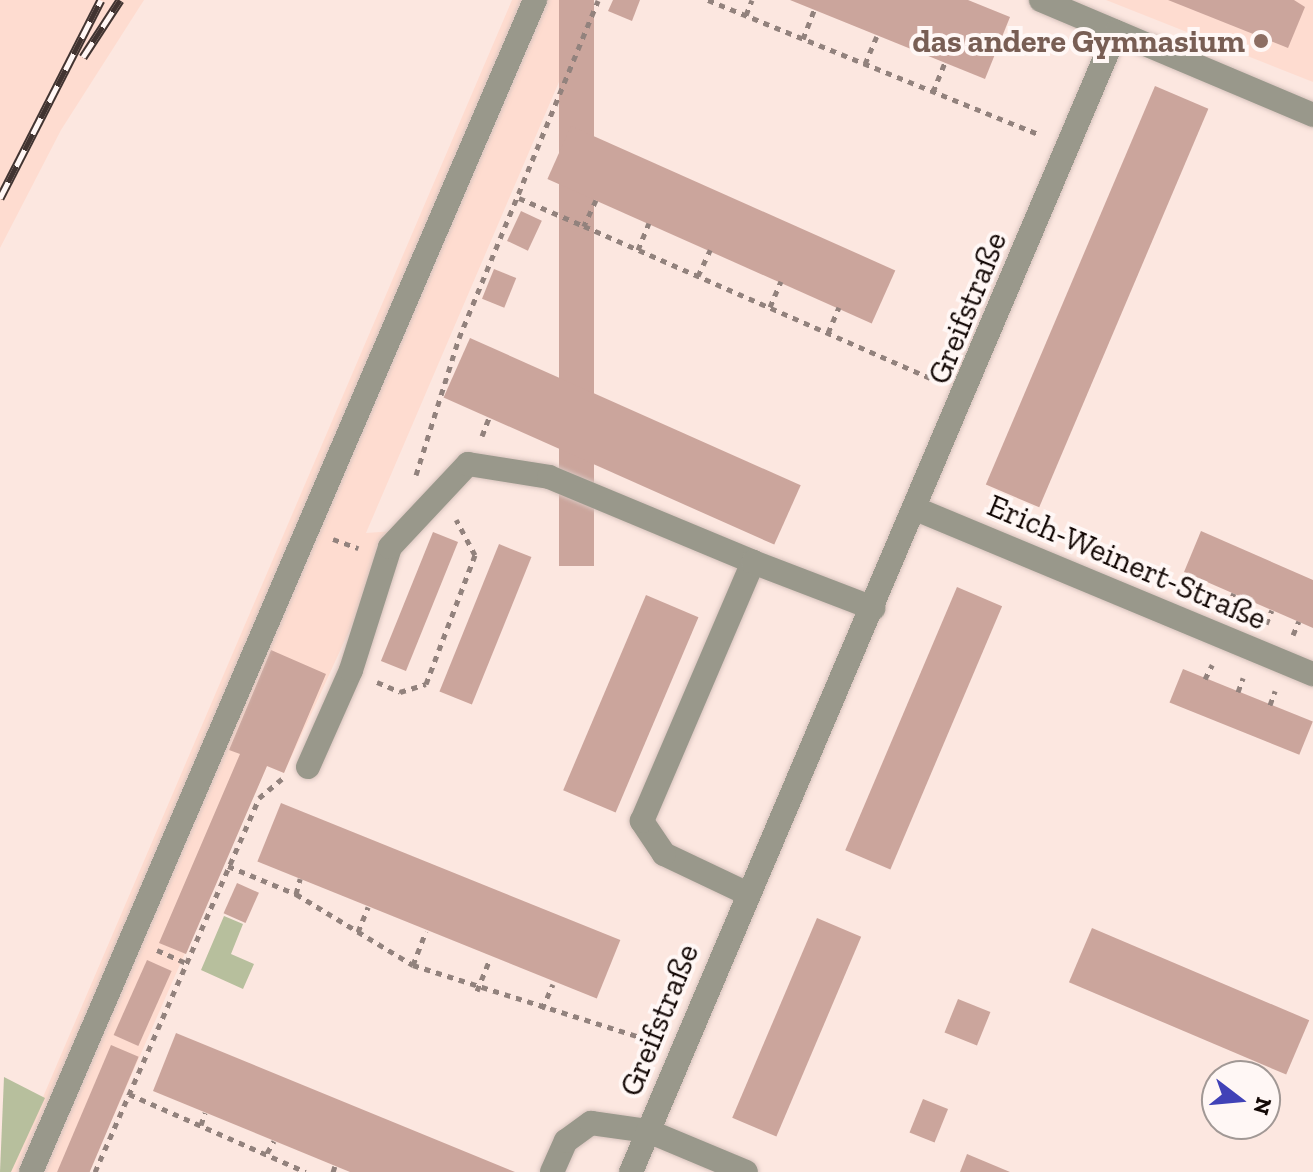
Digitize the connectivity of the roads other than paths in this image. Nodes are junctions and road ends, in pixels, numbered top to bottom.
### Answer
1 (535, 0) edge
2 (1041, 0) edge
3 (1116, 32) junction
4 (1313, 115) edge
5 (916, 509) junction
6 (753, 562) junction
7 (873, 608) junction
8 (1313, 674) edge
9 (308, 767) road end
10 (746, 893) junction
11 (648, 1131) junction
12 (31, 1172) edge
13 (552, 1172) edge
14 (631, 1172) edge
15 (746, 1172) edge

1 - 12 street
2 - 3 street
3 - 4 street
3 - 5 street, Greifstraße
5 - 7 street, Greifstraße
5 - 8 street, Erich-Weinert-Straße
6 - 7 street
6 - 9 street
6 - 10 street
7 - 10 street, Greifstraße
10 - 11 street, Greifstraße
11 - 13 street
11 - 14 street, Greifstraße
11 - 15 street

